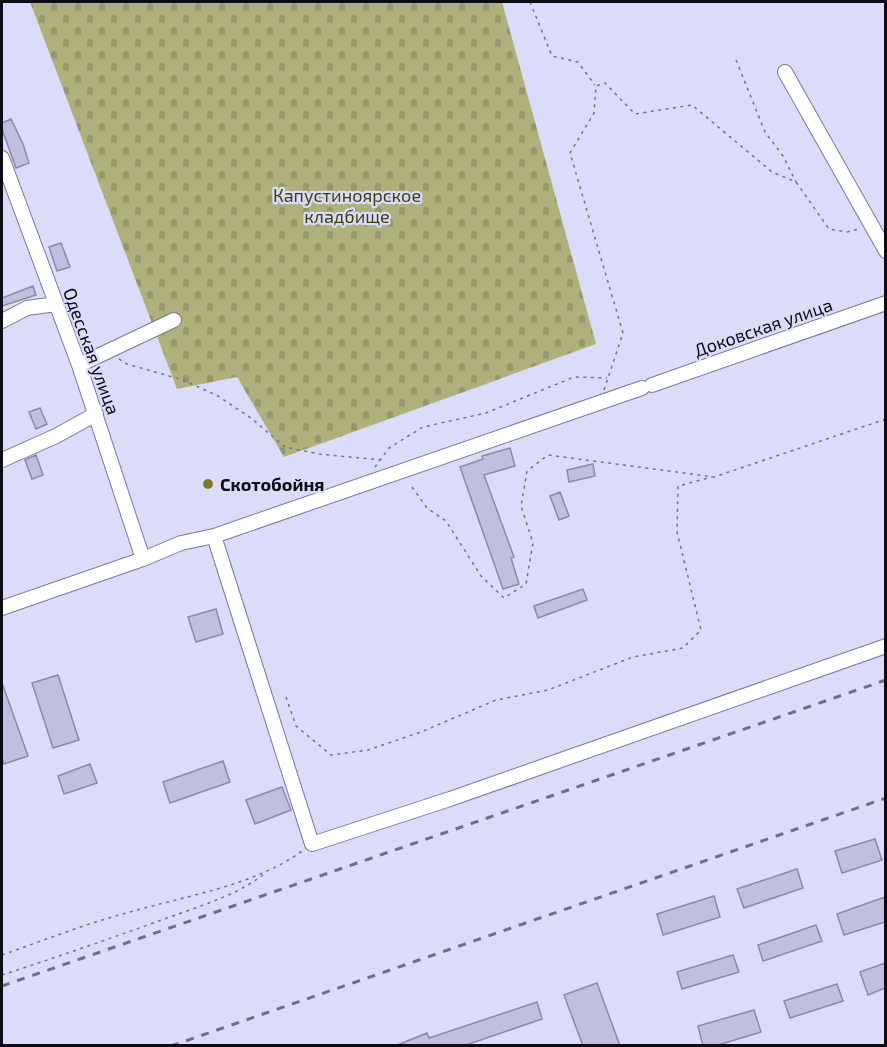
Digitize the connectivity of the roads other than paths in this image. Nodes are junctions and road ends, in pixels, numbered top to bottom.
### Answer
1 (785, 72) dead end
2 (2, 158) edge
3 (885, 251) edge
4 (885, 303) edge
5 (56, 304) junction
6 (174, 320) dead end
7 (2, 321) edge
8 (79, 365) junction
9 (96, 414) junction
10 (2, 460) edge
11 (214, 536) junction
12 (143, 559) junction
13 (2, 608) edge
14 (885, 646) edge

1 - 3 street
2 - 5 street, Одесская улица
4 - 11 street, Доковская улица
5 - 7 street
5 - 8 street, Одесская улица
6 - 8 street
8 - 9 street, Одесская улица
9 - 10 street
9 - 12 street, Одесская улица
11 - 12 street, Доковская улица
11 - 14 street
12 - 13 street, Доковская улица

